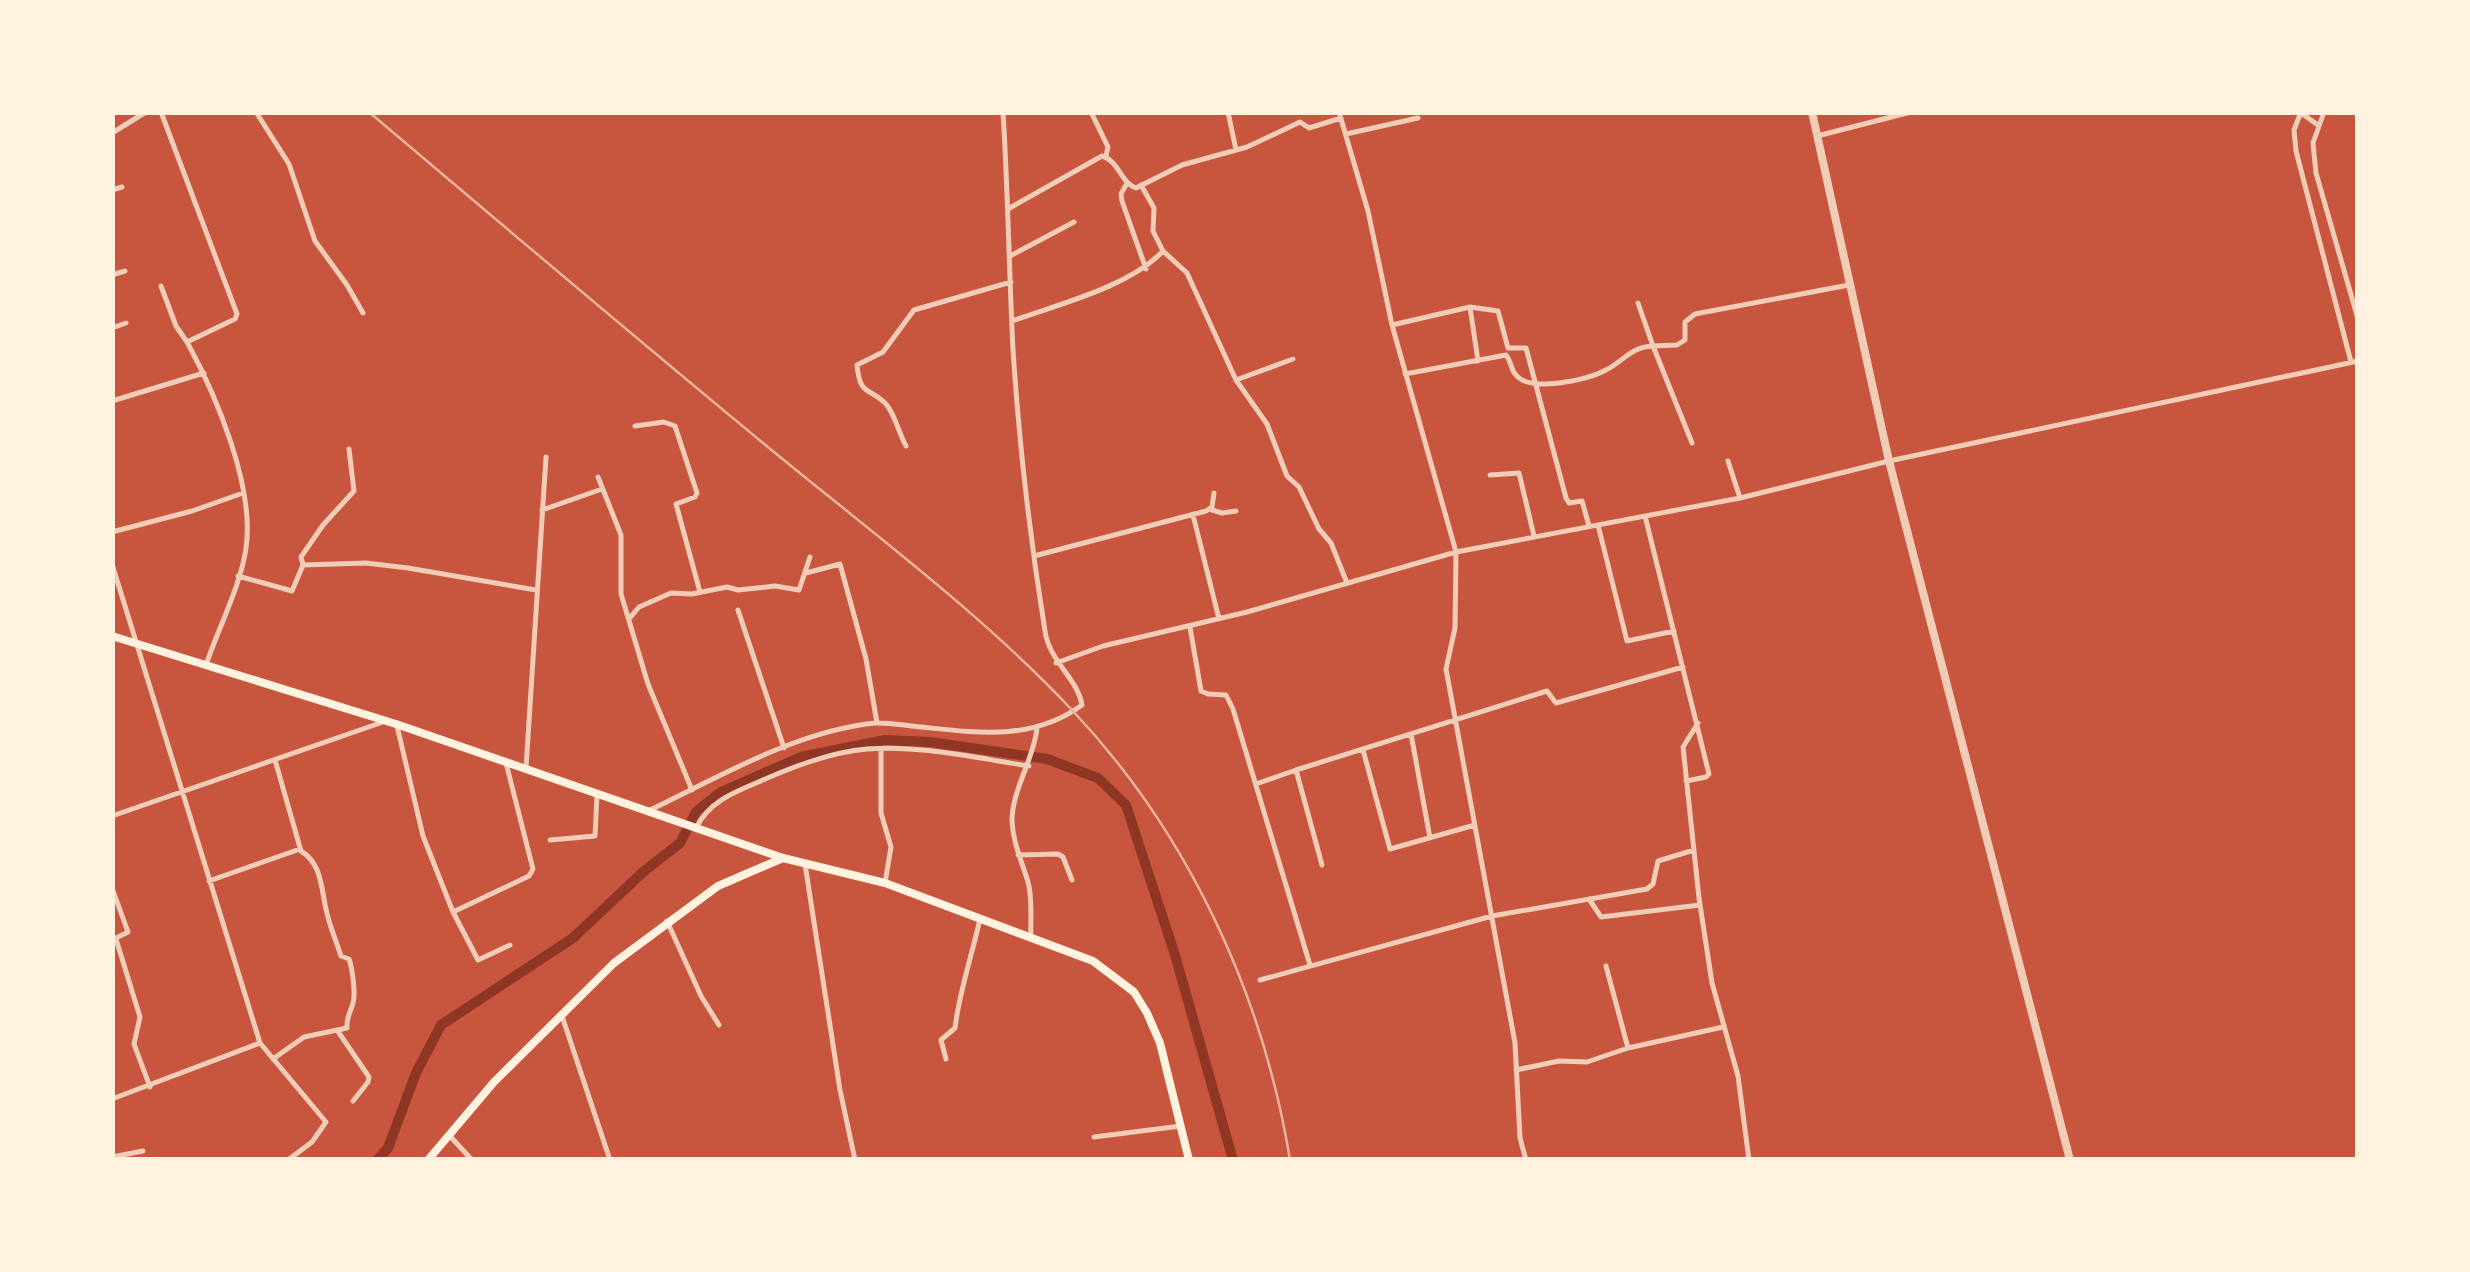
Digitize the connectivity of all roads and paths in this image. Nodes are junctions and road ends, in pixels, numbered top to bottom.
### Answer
1 (146, 112) edge
2 (162, 112) edge
3 (256, 112) edge
4 (1003, 112) edge
5 (1091, 112) edge
6 (1228, 112) edge
7 (1812, 112) edge
8 (1911, 112) edge
9 (2324, 112) edge
10 (2302, 114) edge
11 (1340, 115) edge
12 (1418, 118) dead end
13 (2316, 123) junction
14 (112, 133) edge
15 (1346, 134) junction
16 (1817, 136) junction
17 (1236, 150) junction
18 (1106, 156) junction
19 (1127, 183) junction
20 (122, 186) dead end
21 (1141, 186) junction
22 (112, 190) edge
23 (1008, 208) junction
24 (1074, 222) dead end
25 (1162, 251) junction
26 (1010, 256) junction
27 (1146, 268) junction
28 (126, 271) dead end
29 (112, 276) edge
30 (1011, 282) junction
31 (1850, 285) junction
32 (161, 286) dead end
33 (1638, 304) dead end
34 (1470, 307) junction
35 (363, 313) dead end
36 (2358, 319) edge
37 (1012, 321) junction
38 (126, 324) dead end
39 (1392, 326) junction
40 (112, 328) edge
41 (187, 342) junction
42 (1652, 346) junction
43 (1293, 359) dead end
44 (1478, 360) junction
45 (2355, 362) edge
46 (204, 373) junction
47 (1405, 374) junction
48 (1236, 380) junction
49 (1537, 385) junction
50 (112, 402) edge
51 (635, 426) dead end
52 (1692, 443) dead end
53 (906, 446) dead end
54 (349, 449) dead end
55 (546, 457) dead end
56 (1728, 461) dead end
57 (1889, 461) junction
58 (1490, 474) dead end
59 (598, 477) dead end
60 (602, 489) junction
61 (243, 492) junction
62 (1214, 494) dead end
63 (1740, 498) junction
64 (542, 510) junction
65 (1209, 510) junction
66 (1236, 511) dead end
67 (1193, 514) junction
68 (1645, 516) junction
69 (1598, 525) junction
70 (1589, 526) junction
71 (112, 532) edge
72 (1534, 536) junction
73 (1456, 552) junction
74 (1034, 556) junction
75 (810, 557) dead end
76 (112, 564) edge
77 (302, 564) junction
78 (806, 573) junction
79 (238, 576) junction
80 (1346, 583) junction
81 (536, 590) junction
82 (700, 592) junction
83 (738, 610) dead end
84 (629, 619) junction
85 (1219, 619) junction
86 (1190, 626) junction
87 (1674, 630) junction
88 (112, 636) edge
89 (134, 643) junction
90 (1056, 662) junction
91 (206, 665) junction
92 (1683, 667) junction
93 (1456, 720) junction
94 (386, 721) junction
95 (877, 723) junction
96 (396, 724) junction
97 (1698, 724) junction
98 (1037, 730) junction
99 (1411, 734) junction
100 (784, 748) junction
101 (1363, 749) junction
102 (882, 750) junction
103 (275, 760) junction
104 (506, 763) junction
105 (1029, 764) junction
106 (526, 770) junction
107 (1296, 770) junction
108 (1686, 780) junction
109 (1256, 784) junction
110 (692, 790) junction
111 (181, 792) junction
112 (597, 794) junction
113 (648, 811) junction
114 (112, 816) edge
115 (1475, 825) junction
116 (694, 827) junction
117 (1430, 838) junction
118 (550, 840) dead end
119 (760, 848) junction
120 (301, 849) junction
121 (1694, 850) junction
122 (1018, 855) junction
123 (783, 858) junction
124 (804, 864) junction
125 (1322, 866) dead end
126 (756, 870) junction
127 (1072, 880) dead end
128 (209, 882) junction
129 (885, 883) junction
130 (112, 888) edge
131 (1589, 899) junction
132 (1700, 905) junction
133 (454, 912) junction
134 (1492, 916) junction
135 (980, 919) junction
136 (667, 922) junction
137 (1031, 938) junction
138 (114, 940) edge
139 (510, 945) dead end
140 (1310, 964) junction
141 (1606, 966) dead end
142 (1260, 980) dead end
143 (562, 1015) junction
144 (719, 1024) dead end
145 (1724, 1026) junction
146 (337, 1030) junction
147 (260, 1044) junction
148 (1628, 1048) junction
149 (273, 1059) junction
150 (946, 1060) dead end
151 (1516, 1070) junction
152 (150, 1087) junction
153 (112, 1100) edge
154 (353, 1101) dead end
155 (1181, 1126) junction
156 (449, 1135) junction
157 (1094, 1137) dead end
158 (143, 1150) dead end
159 (112, 1157) edge
160 (288, 1160) edge
161 (428, 1160) edge
162 (472, 1160) edge
163 (610, 1160) edge
164 (855, 1160) edge
165 (1189, 1160) edge
166 (1526, 1160) edge
167 (1749, 1160) edge
168 (2070, 1160) edge

1 - 14 street
2 - 41 street
3 - 35 street
4 - 23 street
5 - 18 street
6 - 17 street
7 - 16 street
8 - 16 street
9 - 13 street
10 - 13 street
10 - 45 street
11 - 15 street
11 - 17 street
12 - 15 street
13 - 36 street
15 - 39 street
16 - 31 street
17 - 21 street
18 - 19 street
18 - 23 street
19 - 21 street
19 - 27 street
20 - 22 street
21 - 25 street
23 - 26 street
24 - 26 street
25 - 27 street
25 - 48 street
26 - 30 street
27 - 37 street
28 - 29 street
30 - 37 street
30 - 53 street
31 - 42 street
31 - 57 street
32 - 41 street
33 - 42 street
34 - 39 street
34 - 44 street
34 - 49 street
37 - 74 street
38 - 40 street
39 - 47 street
41 - 46 street
42 - 49 street
42 - 52 street
43 - 48 street
44 - 47 street
44 - 49 street
45 - 57 street
46 - 50 street
46 - 61 street
47 - 73 street
48 - 80 street
49 - 70 street
51 - 82 street
54 - 77 street
55 - 64 street
56 - 63 street
57 - 63 street
57 - 168 street
58 - 72 street
59 - 60 street
60 - 64 street
60 - 84 street
61 - 71 street
61 - 79 street
62 - 65 street
63 - 68 street
64 - 81 street
65 - 66 street
65 - 67 street
67 - 74 street
67 - 85 street
68 - 69 street
68 - 87 street
69 - 70 street
69 - 87 street
70 - 72 street
72 - 73 street
73 - 80 street
73 - 93 street
74 - 90 street
75 - 78 street
76 - 89 street
77 - 79 street
77 - 81 street
78 - 82 street
78 - 95 street
79 - 91 street
80 - 85 street
81 - 106 street
82 - 84 street
83 - 100 street
84 - 110 street
85 - 86 street
86 - 90 street
86 - 109 street
87 - 92 street
88 - 89 main road
89 - 91 main road
89 - 111 street
90 - 98 street
91 - 94 main road
92 - 93 street
92 - 97 street
93 - 99 street
93 - 115 street
94 - 96 main road
94 - 103 street
95 - 98 street
95 - 100 street
96 - 104 main road
96 - 133 street
97 - 108 street
97 - 108 street
98 - 105 street
99 - 101 street
99 - 117 street
100 - 110 street
101 - 107 street
101 - 117 street
102 - 105 street
102 - 116 street
102 - 129 street
103 - 111 street
103 - 120 street
104 - 106 main road
104 - 133 street
105 - 122 street
106 - 112 main road
107 - 109 street
107 - 125 street
108 - 121 street
109 - 140 street
110 - 113 street
111 - 114 street
111 - 128 street
112 - 113 main road
112 - 118 street
113 - 116 main road
115 - 117 street
115 - 134 street
116 - 119 main road
119 - 123 main road
119 - 126 main road
120 - 128 street
120 - 146 street
121 - 131 street
121 - 132 street
122 - 127 street
122 - 137 street
123 - 124 main road
123 - 126 main road
124 - 129 main road
124 - 164 street
126 - 136 main road
128 - 147 street
129 - 135 main road
130 - 138 street
131 - 132 street
131 - 134 street
132 - 145 street
133 - 139 street
134 - 140 street
134 - 151 street
135 - 137 main road
135 - 150 street
136 - 143 main road
136 - 144 street
137 - 155 main road
138 - 152 street
140 - 142 street
141 - 148 street
143 - 156 main road
143 - 163 street
145 - 148 street
145 - 167 street
146 - 149 street
146 - 154 street
147 - 149 street
147 - 152 street
148 - 151 street
149 - 160 street
151 - 166 street
152 - 153 street
155 - 157 street
155 - 165 main road
156 - 161 main road
156 - 162 street
158 - 159 street

